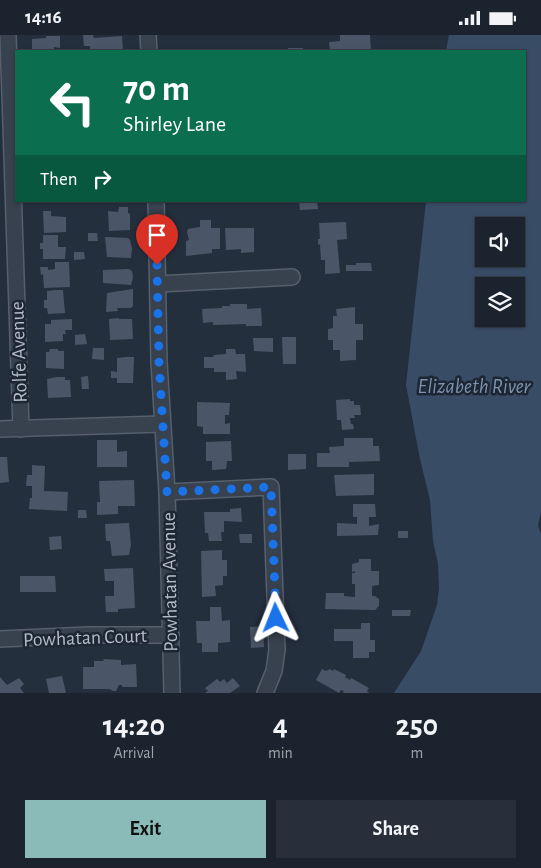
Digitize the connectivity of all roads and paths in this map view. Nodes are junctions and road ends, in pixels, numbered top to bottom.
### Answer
1 (8, 35) edge
2 (148, 35) edge
3 (149, 50) edge
4 (9, 77) edge
5 (156, 202) edge
6 (292, 277) dead end
7 (158, 284) junction
8 (162, 425) junction
9 (0, 429) edge
10 (21, 429) junction
11 (167, 492) junction
12 (171, 635) junction
13 (0, 639) edge
14 (172, 693) edge
15 (265, 693) edge

1 - 4 street, Rolfe Avenue
2 - 3 street
4 - 10 street, Rolfe Avenue
5 - 7 street, Powhatan Avenue
6 - 7 street
7 - 8 street, Powhatan Avenue
8 - 10 street
8 - 11 street, Powhatan Avenue
9 - 10 street
11 - 12 street, Powhatan Avenue
11 - 15 street
12 - 13 street, Powhatan Court
12 - 14 street, Powhatan Avenue

